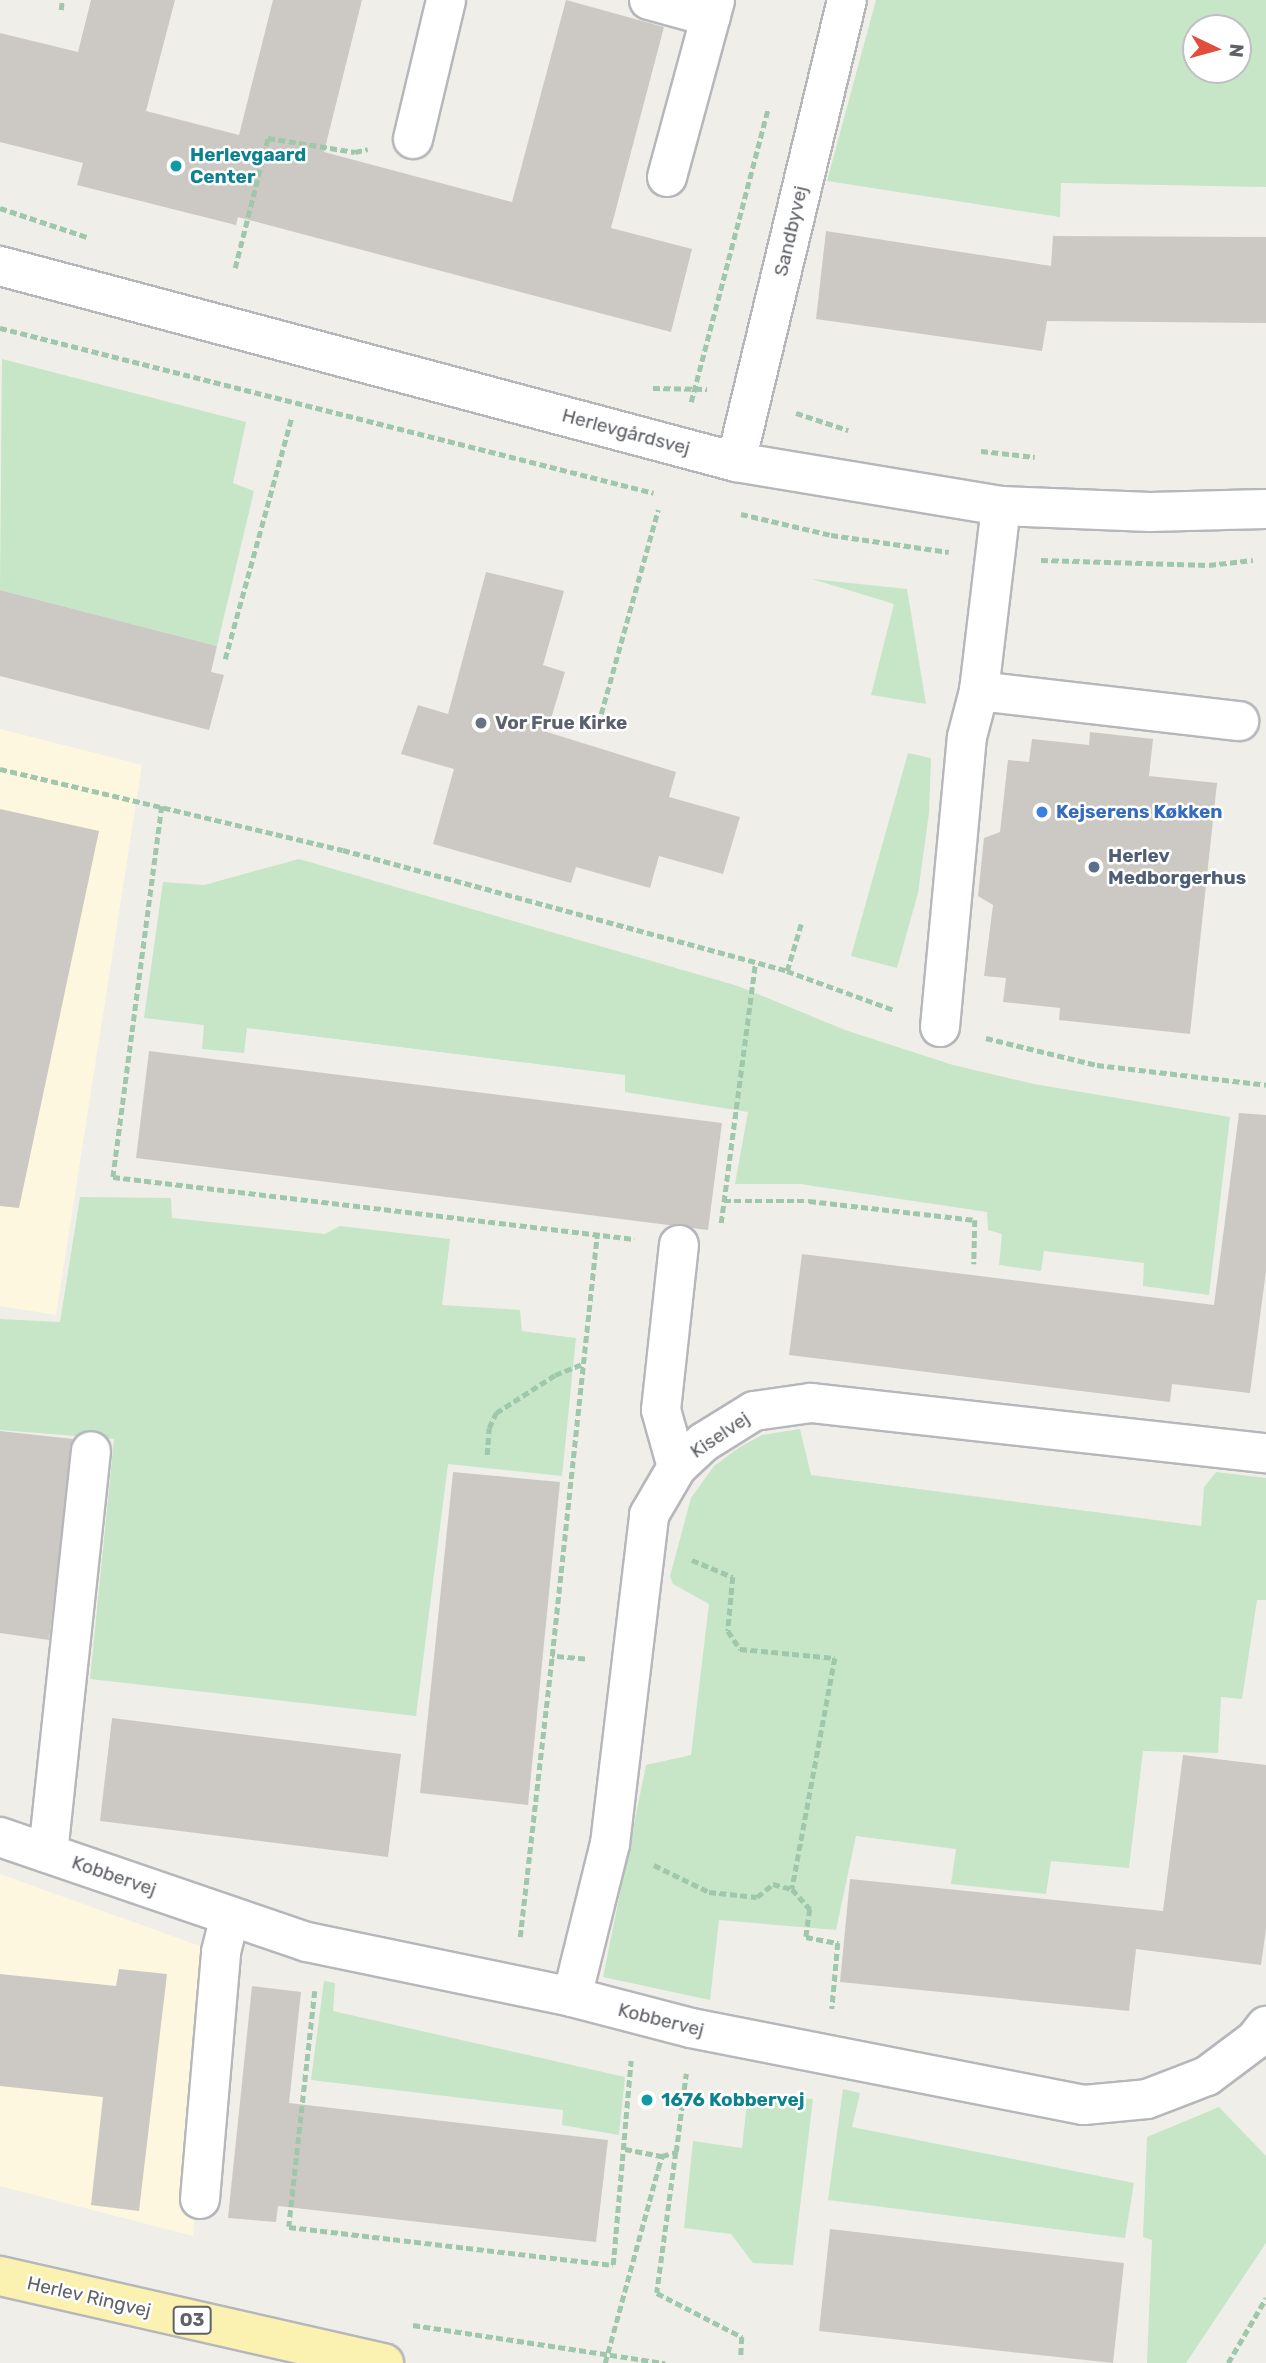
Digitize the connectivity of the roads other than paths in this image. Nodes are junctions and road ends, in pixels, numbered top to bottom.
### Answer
1 (446, 0) edge
2 (649, 0) edge
3 (846, 0) edge
4 (713, 8) edge
5 (413, 139) road end
6 (667, 177) dead end
7 (0, 266) edge
8 (736, 462) junction
9 (1001, 506) junction
10 (1266, 509) edge
11 (979, 691) junction
12 (1239, 721) dead end
13 (940, 1027) road end
14 (679, 1245) road end
15 (91, 1451) dead end
16 (1266, 1453) edge
17 (677, 1467) junction
18 (0, 1837) edge
19 (48, 1853) junction
20 (230, 1916) junction
21 (572, 1997) junction
22 (1266, 2026) edge
23 (200, 2199) dead end
24 (0, 2276) edge
25 (384, 2363) edge

1 - 5 street
2 - 4 street
3 - 8 street, Sandbyvej
4 - 6 street
7 - 8 street, Herlevgårdsvej
8 - 9 street, Herlevgårdsvej
9 - 10 street, Herlevgårdsvej
9 - 11 street
11 - 12 street
11 - 13 street
14 - 17 street
15 - 19 street, Kobbervej
16 - 17 street, Kiselvej
17 - 21 street, Kiselvej
18 - 19 street, Kobbervej
19 - 20 street, Kobbervej
20 - 21 street, Kobbervej
20 - 23 street
21 - 22 street, Kobbervej
24 - 25 main road, Herlev Ringvej / O3

